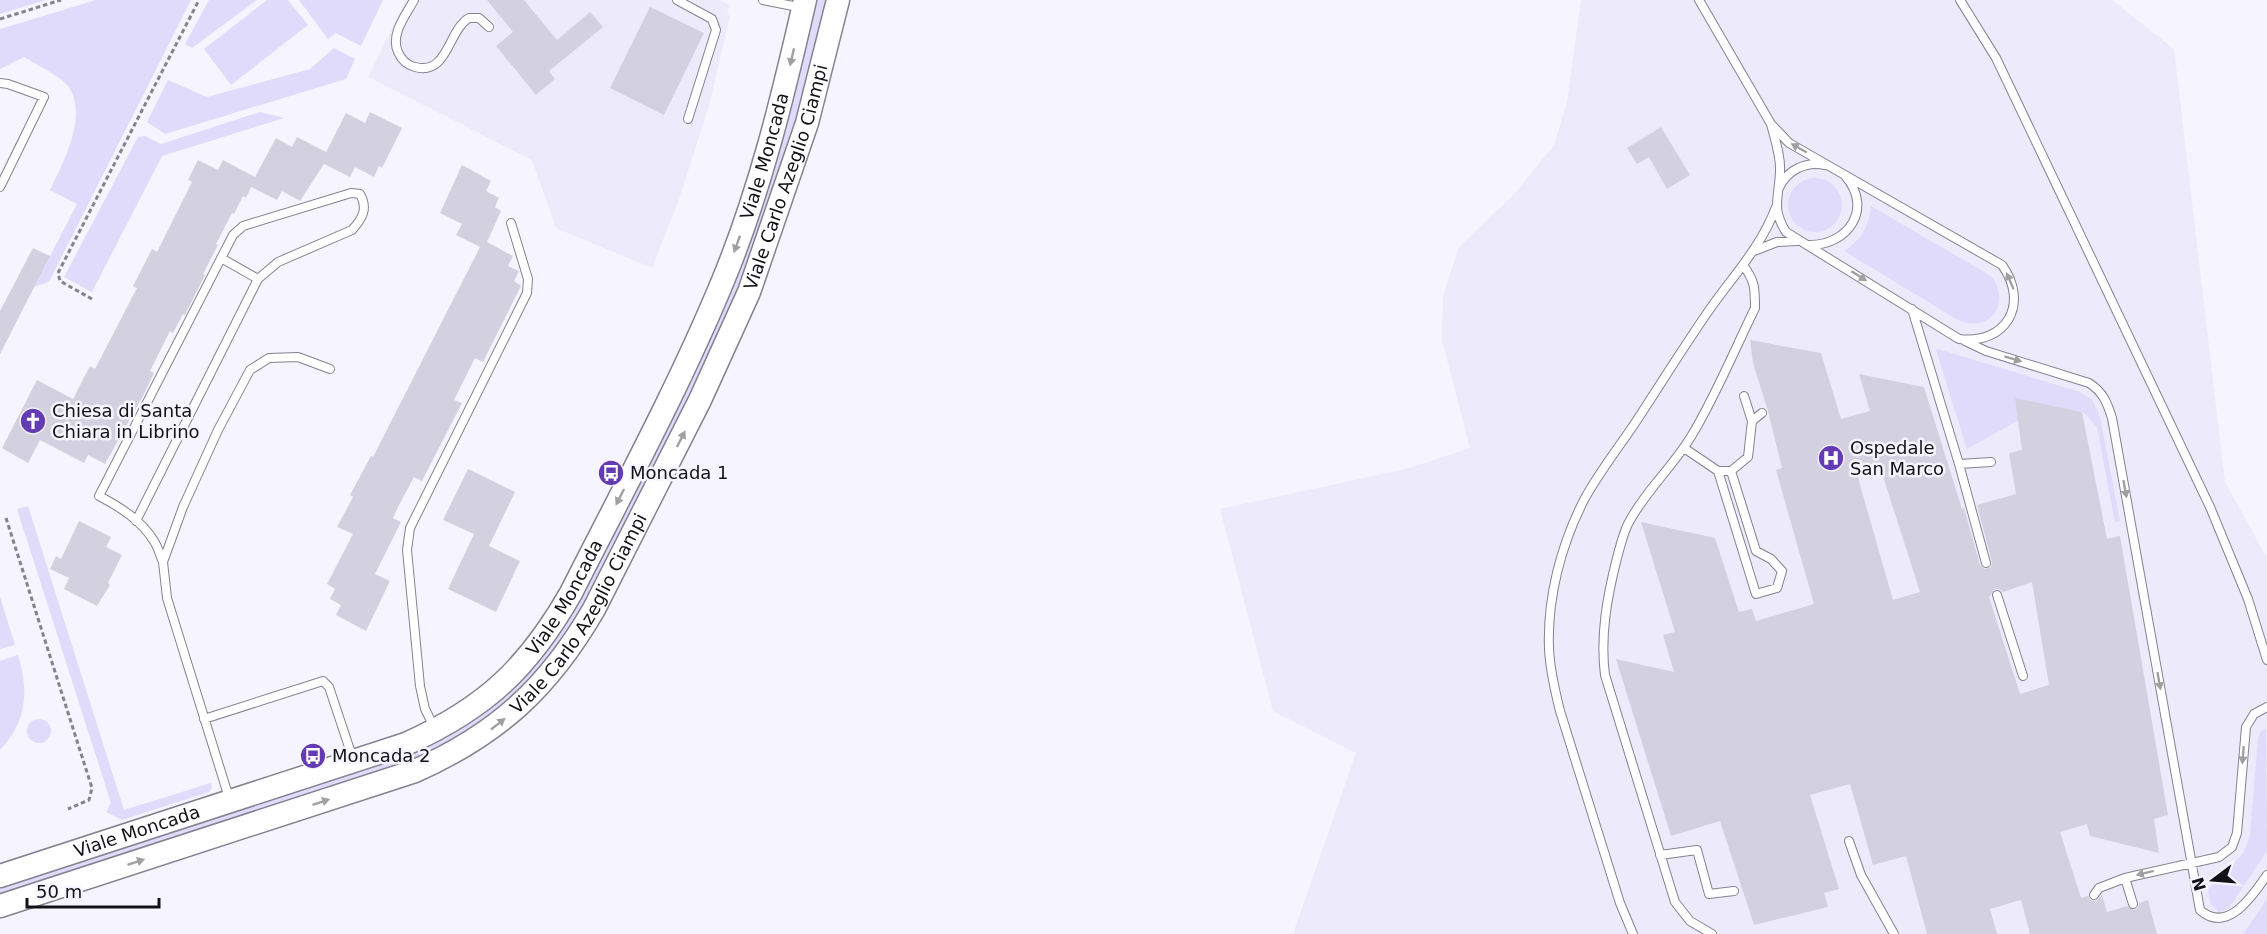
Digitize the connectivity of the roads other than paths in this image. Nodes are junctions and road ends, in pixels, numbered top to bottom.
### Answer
1 (414, 0) edge
2 (677, 0) edge
3 (763, 0) edge
4 (838, 0) edge
5 (1700, 0) edge
6 (1960, 0) edge
7 (804, 4) edge
8 (489, 27) dead end
9 (0, 83) edge
10 (688, 119) dead end
11 (1771, 124) junction
12 (1831, 166) junction
13 (1842, 173) junction
14 (0, 187) edge
15 (1777, 194) junction
16 (1776, 207) junction
17 (510, 223) dead end
18 (1797, 241) junction
19 (1809, 245) junction
20 (1753, 251) junction
21 (221, 258) junction
22 (1743, 265) junction
23 (258, 279) junction
24 (1912, 309) junction
25 (1959, 339) junction
26 (330, 369) dead end
27 (1744, 396) dead end
28 (1762, 413) dead end
29 (1752, 421) junction
30 (1684, 448) junction
31 (1991, 462) dead end
32 (1959, 464) junction
33 (1718, 471) junction
34 (1731, 471) junction
35 (136, 521) junction
36 (163, 562) junction
37 (1986, 563) dead end
38 (1997, 594) dead end
39 (2267, 660) edge
40 (2022, 676) dead end
41 (2267, 707) edge
42 (204, 719) junction
43 (436, 730) junction
44 (354, 762) junction
45 (230, 802) junction
46 (1849, 841) dead end
47 (1660, 855) junction
48 (2192, 862) junction
49 (2267, 875) edge
50 (0, 876) edge
51 (2125, 878) junction
52 (1734, 891) dead end
53 (2094, 895) dead end
54 (2133, 904) dead end
55 (0, 906) edge
56 (1633, 934) edge
57 (1712, 934) edge
58 (1894, 934) edge

1 - 8 lane
2 - 10 lane
3 - 7 lane
55 -> 4 main road, Viale Carlo Azeglio Ciampi
5 - 11 lane
6 - 39 lane
7 -> 43 main road, Viale Moncada
9 - 14 lane
12 -> 11 lane
11 - 15 lane
12 - 13 lane
12 - 15 lane
13 - 19 lane
25 -> 13 lane
15 - 16 lane
16 - 18 lane
16 - 20 lane
17 - 43 lane
18 - 19 lane
18 - 20 lane
19 -> 24 lane
20 - 22 lane
21 - 23 lane
21 - 23 lane
21 - 35 lane
22 - 30 lane
22 - 56 lane
23 - 35 lane
24 - 25 lane
24 - 32 lane
25 -> 48 lane
26 - 36 lane
27 - 29 lane
28 - 29 lane
29 - 34 lane
30 - 33 lane
30 - 47 lane
31 - 32 lane
32 - 37 lane
33 - 34 lane
33 - 34 lane
35 - 36 lane
36 - 42 lane
38 - 40 lane
41 -> 48 lane
42 - 44 lane
42 - 45 lane
43 - 44 main road, Viale Moncada
44 - 45 main road, Viale Moncada
45 - 50 main road, Viale Moncada
46 - 58 lane
47 - 52 lane
47 - 57 lane
48 - 49 lane
48 -> 51 lane
51 - 53 lane
51 - 54 lane

